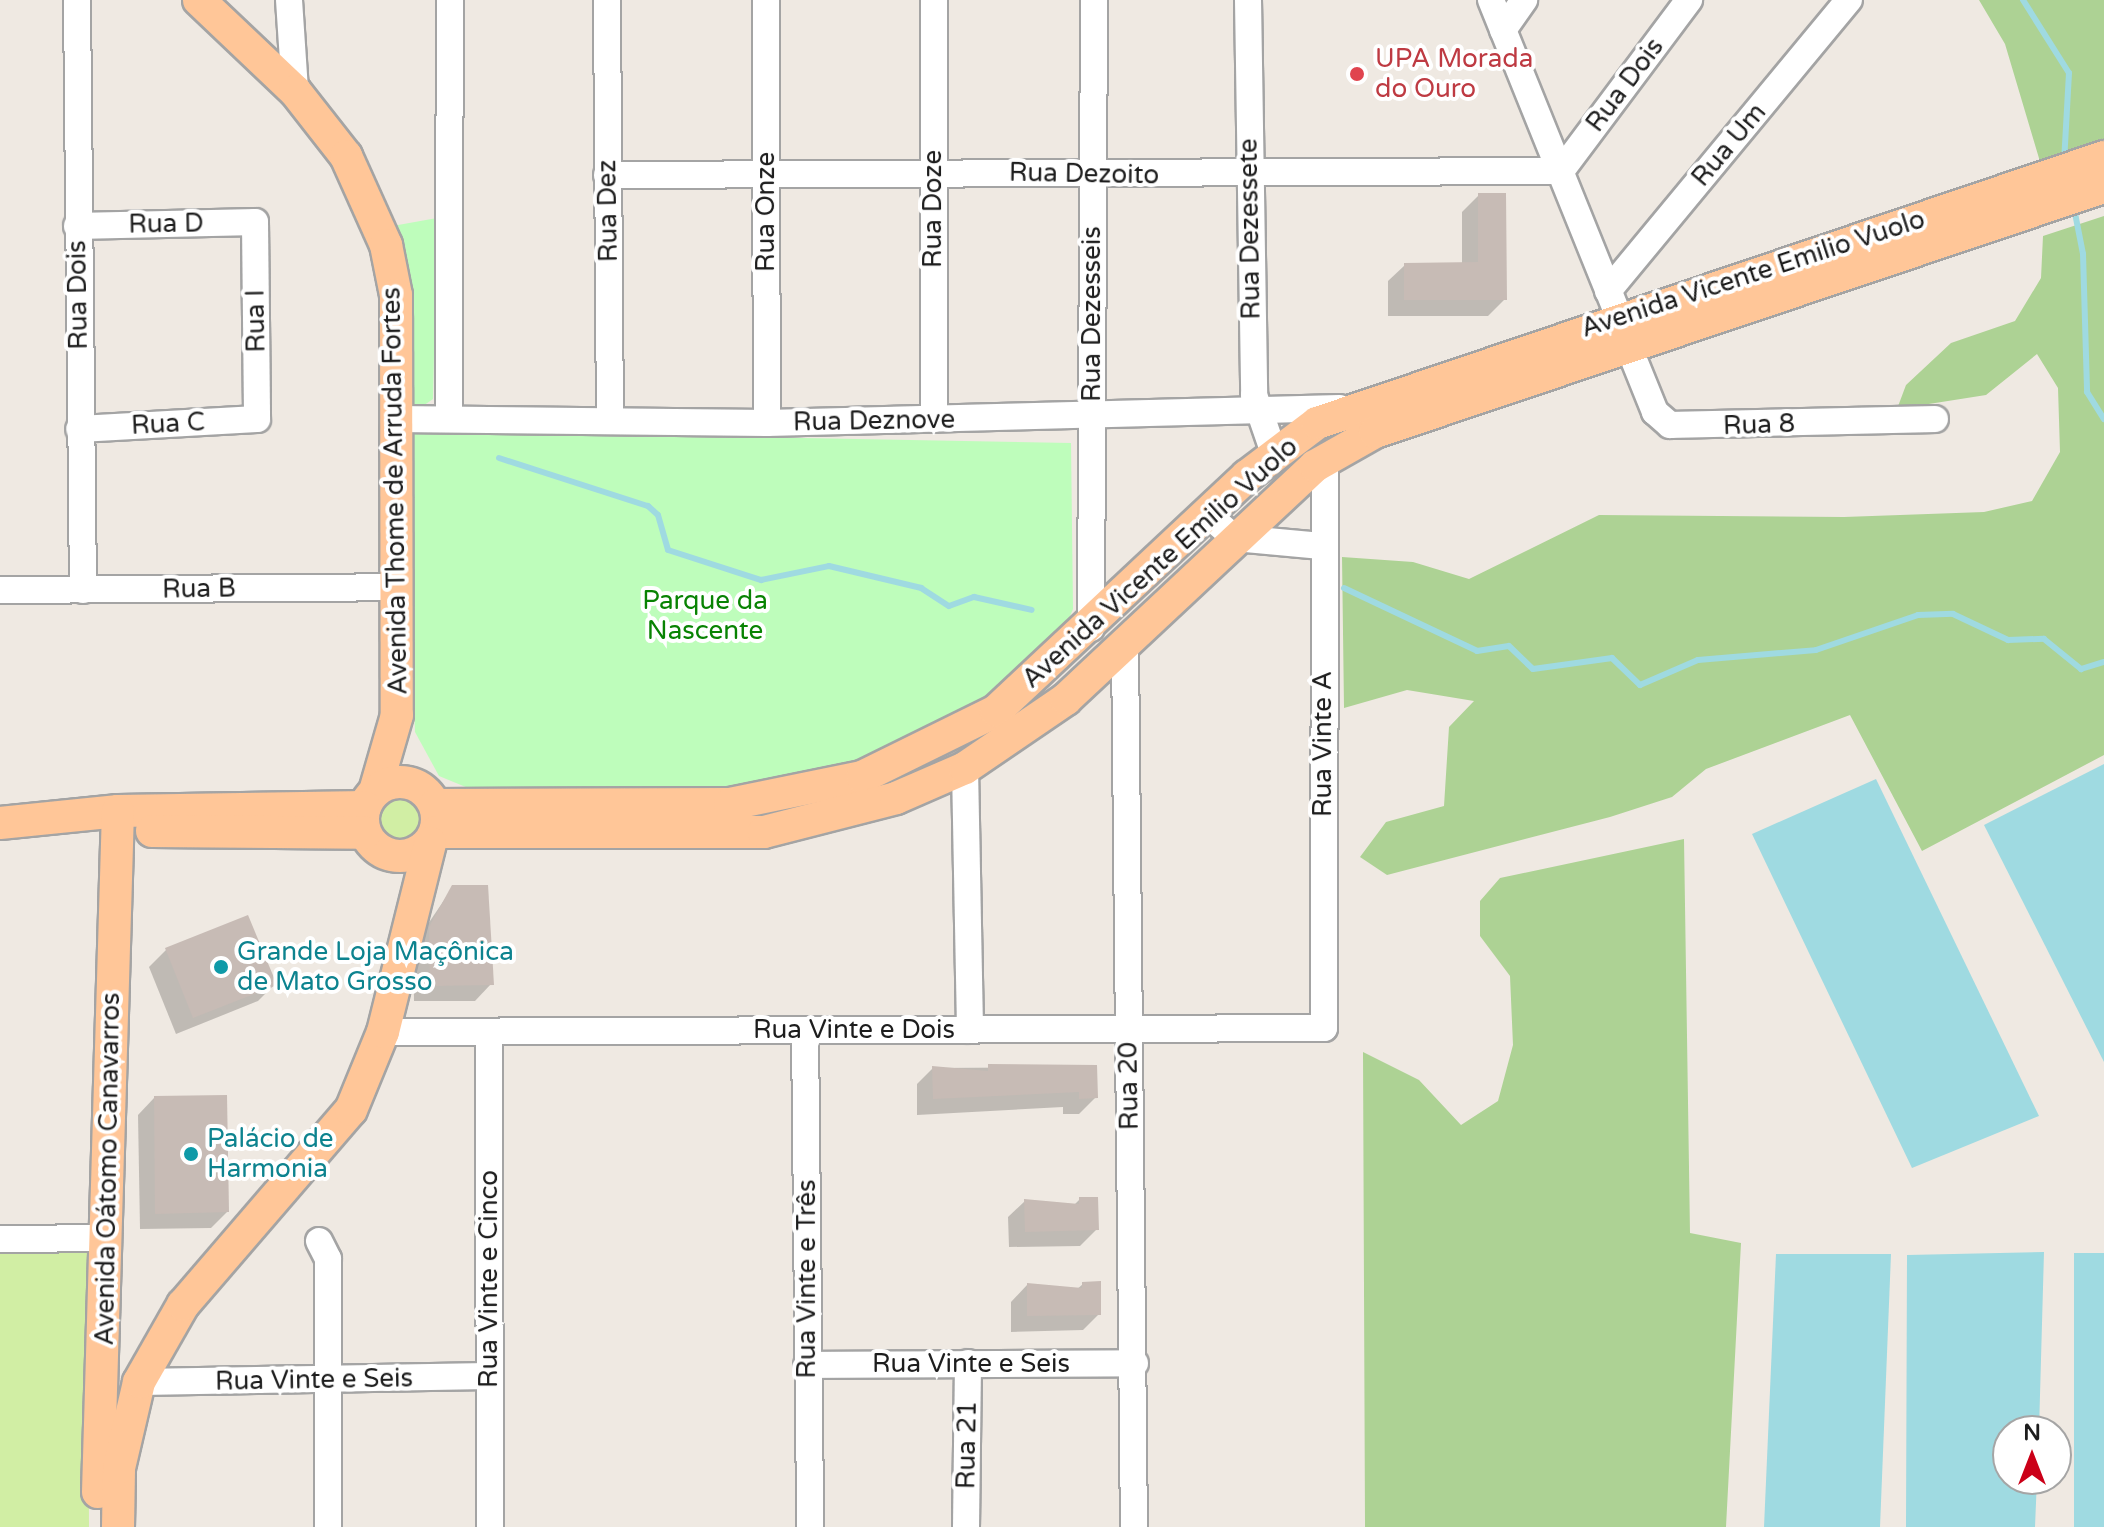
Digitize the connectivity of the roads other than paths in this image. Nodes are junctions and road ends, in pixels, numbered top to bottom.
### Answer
1 (77, 0) edge
2 (199, 0) edge
3 (289, 0) edge
4 (450, 0) edge
5 (607, 0) edge
6 (766, 0) edge
7 (934, 0) edge
8 (1094, 0) edge
9 (1248, 0) edge
10 (1491, 0) edge
11 (1524, 0) edge
12 (1689, 0) edge
13 (1849, 0) edge
14 (1503, 30) junction
15 (295, 91) junction
16 (2104, 157) edge
17 (932, 171) junction
18 (1561, 171) junction
19 (607, 175) junction
20 (1093, 175) junction
21 (1248, 175) junction
22 (766, 176) junction
23 (2104, 187) edge
24 (2017, 201) junction
25 (255, 222) joint
26 (77, 226) junction
27 (1614, 304) junction
28 (1630, 350) junction
29 (1352, 407) junction
30 (1256, 415) junction
31 (1092, 417) junction
32 (449, 418) junction
33 (257, 419) joint
34 (396, 419) junction
35 (934, 419) junction
36 (1935, 419) dead end
37 (610, 421) junction
38 (767, 423) junction
39 (79, 429) junction
40 (1274, 453) junction
41 (1325, 460) junction
42 (1207, 514) junction
43 (1235, 538) junction
44 (1322, 546) junction
45 (397, 587) junction
46 (0, 590) edge
47 (83, 590) junction
48 (1091, 628) junction
49 (1125, 645) junction
50 (397, 715) junction
51 (965, 768) junction
52 (368, 810) junction
53 (431, 817) junction
54 (117, 821) junction
55 (10, 823) edge
56 (1324, 1028) joint
57 (1128, 1029) junction
58 (805, 1030) junction
59 (970, 1030) junction
60 (383, 1032) junction
61 (489, 1032) junction
62 (106, 1238) junction
63 (0, 1239) edge
64 (319, 1241) dead end
65 (968, 1363) junction
66 (1135, 1363) junction
67 (807, 1365) junction
68 (490, 1376) junction
69 (139, 1382) junction
70 (328, 1382) junction
71 (96, 1527) edge
72 (118, 1527) edge
73 (328, 1527) edge
74 (490, 1527) edge
75 (810, 1527) edge
76 (966, 1527) edge
77 (1134, 1527) edge

1 - 26 street, Rua Dois
2 - 15 main road, Avenida Thome de Arruda Fortes
3 - 15 street
4 - 32 street
5 - 19 street, Rua Dez
6 - 22 street, Rua Onze
7 - 17 street, Rua Doze
8 - 20 street, Rua Dezesseis
9 - 21 street, Rua Dezessete
10 - 14 street
11 - 14 street
12 - 18 street, Rua Dois
13 - 27 street, Rua Um
14 - 18 street
15 - 34 main road, Avenida Thome de Arruda Fortes
16 - 24 main road, Avenida Vicente Emilio Vuolo
17 - 20 street, Rua Dezoito
17 - 22 street, Rua Dezoito
17 - 35 street, Rua Doze
18 - 21 street, Rua Dezoito
18 - 27 street
19 - 22 street, Rua Dezoito
19 - 37 street, Rua Dez
20 - 21 street, Rua Dezoito
20 - 31 street, Rua Dezesseis
21 - 30 street, Rua Dezessete
22 - 38 street, Rua Onze
23 - 24 main road, Avenida Vicente Emilio Vuolo
24 - 27 main road, Avenida Vicente Emilio Vuolo
24 - 28 main road, Avenida Vicente Emilio Vuolo
25 - 26 street, Rua D
25 - 33 street, Rua I
26 - 39 street, Rua Dois
27 - 29 main road, Avenida Vicente Emilio Vuolo
28 - 36 street, Rua 8
28 - 41 main road, Avenida Vicente Emilio Vuolo
29 - 30 street, Rua Deznove
29 - 40 main road, Avenida Vicente Emilio Vuolo
30 - 31 street, Rua Deznove
30 - 40 street, Rua Dezessete
31 - 35 street, Rua Deznove
31 - 48 street, Rua Dezesseis
32 - 34 street, Rua Deznove
32 - 37 street, Rua Deznove
33 - 39 street, Rua C
34 - 45 main road, Avenida Thome de Arruda Fortes
35 - 38 street, Rua Deznove
37 - 38 street, Rua Deznove
39 - 47 street, Rua Dois
40 - 42 main road, Avenida Vicente Emilio Vuolo
41 - 43 main road, Avenida Vicente Emilio Vuolo
41 - 44 street, Rua Vinte A
42 - 43 street
42 - 48 main road, Avenida Vicente Emilio Vuolo
43 - 44 street
43 - 49 main road, Avenida Vicente Emilio Vuolo
44 - 56 street, Rua Vinte A
45 - 47 street, Rua B
45 - 50 main road, Avenida Thome de Arruda Fortes
46 - 47 street, Rua B
48 - 53 main road, Avenida Vicente Emilio Vuolo
49 - 51 main road, Avenida Vicente Emilio Vuolo
49 - 57 street, Rua 20
50 - 52 main road, Avenida Thome de Arruda Fortes
50 - 53 main road, Avenida Thome de Arruda Fortes
51 - 53 main road, Avenida Vicente Emilio Vuolo
51 - 59 street
52 - 53 main road
52 - 53 main road
52 - 54 main road
53 - 60 main road, Avenida Oátomo Canavarros
54 - 55 main road
54 - 62 main road, Avenida Oátomo Canavarros
56 - 57 street, Rua Vinte e Dois
57 - 59 street, Rua Vinte e Dois
57 - 66 street, Rua 20
58 - 59 street, Rua Vinte e Dois
58 - 61 street, Rua Vinte e Dois
58 - 67 street, Rua Vinte e Três
60 - 61 street, Rua Vinte e Dois
60 - 69 main road, Avenida Oátomo Canavarros
61 - 68 street, Rua Vinte e Cinco
62 - 63 street
62 - 71 main road, Avenida Oátomo Canavarros
64 - 70 street
65 - 66 street, Rua Vinte e Seis
65 - 67 street, Rua Vinte e Seis
65 - 76 street, Rua 21
66 - 77 street, Rua 20
67 - 75 street, Rua Vinte e Três
68 - 70 street, Rua Vinte e Seis
68 - 74 street, Rua Vinte e Cinco
69 - 70 street, Rua Vinte e Seis
69 - 72 main road, Avenida Oátomo Canavarros
70 - 73 street

